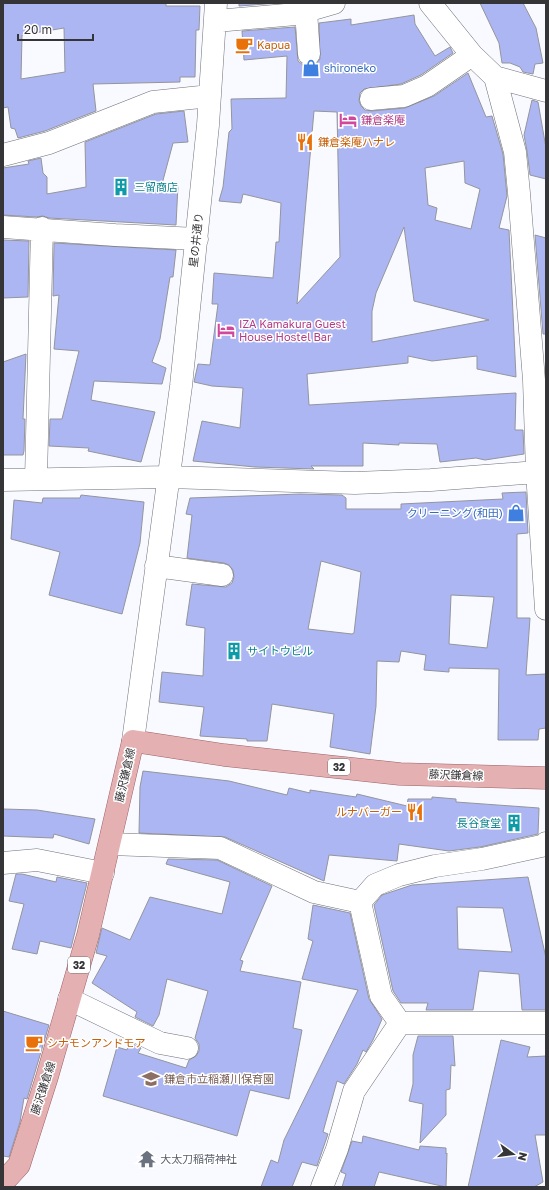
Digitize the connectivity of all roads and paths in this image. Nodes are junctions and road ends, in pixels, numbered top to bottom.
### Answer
1 (334, 3) edge
2 (430, 3) edge
3 (306, 11) junction
4 (216, 12) edge
5 (309, 54) dead end
6 (472, 55) junction
7 (495, 77) junction
8 (546, 91) edge
9 (210, 96) junction
10 (371, 99) dead end
11 (3, 155) edge
12 (3, 227) edge
13 (42, 228) junction
14 (197, 239) junction
15 (541, 449) edge
16 (538, 472) junction
17 (168, 477) junction
18 (36, 479) junction
19 (3, 480) edge
20 (156, 566) junction
21 (222, 575) dead end
22 (546, 609) edge
23 (133, 741) junction
24 (546, 778) edge
25 (546, 843) edge
26 (110, 844) junction
27 (3, 863) edge
28 (103, 873) junction
29 (360, 902) junction
30 (69, 999) junction
31 (546, 1023) edge
32 (400, 1024) junction
33 (187, 1048) dead end
34 (3, 1180) edge
35 (322, 1187) edge

1 - 3 street
2 - 6 street
3 - 4 street
3 - 5 street
4 - 9 street, 星の井通り
6 - 7 street
6 - 10 street
7 - 8 street
7 - 15 street
9 - 11 street
9 - 14 street, 星の井通り
12 - 13 street
13 - 14 street
13 - 18 street
14 - 17 street, 星の井通り
15 - 16 street
16 - 17 street
16 - 22 street
17 - 18 street
17 - 20 street, 星の井通り
18 - 19 street
20 - 21 street
20 - 23 street, 星の井通り
23 - 24 main road, 藤沢鎌倉線 / 32
23 - 26 main road, 藤沢鎌倉線 / 32
25 - 29 street
26 - 28 main road, 藤沢鎌倉線 / 32
26 - 29 street
27 - 28 street
28 - 30 main road, 藤沢鎌倉線 / 32
29 - 32 street
30 - 33 street
30 - 34 main road, 藤沢鎌倉線 / 32
31 - 32 street
32 - 35 street

